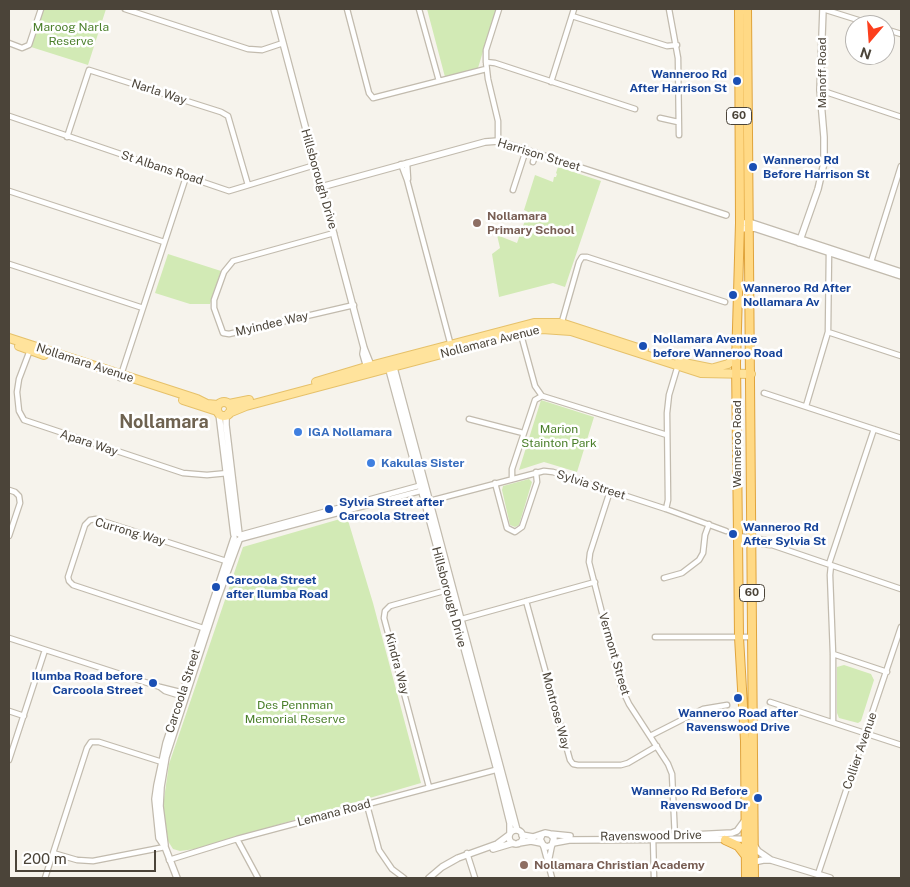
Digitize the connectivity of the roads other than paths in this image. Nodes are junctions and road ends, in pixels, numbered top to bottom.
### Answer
1 (41, 9) edge
2 (126, 9) edge
3 (274, 9) edge
4 (347, 9) edge
5 (419, 9) edge
6 (499, 9) edge
7 (574, 9) edge
8 (669, 9) edge
9 (739, 9) edge
10 (747, 9) edge
11 (823, 9) edge
12 (572, 16) junction
13 (845, 16) edge
14 (9, 43) edge
15 (283, 43) junction
16 (677, 45) junction
17 (486, 62) junction
18 (486, 69) junction
19 (439, 81) junction
20 (551, 82) junction
21 (820, 90) junction
22 (635, 109) dead end
23 (9, 116) edge
24 (901, 117) edge
25 (660, 118) dead end
26 (678, 122) junction
27 (679, 135) dead end
28 (67, 137) junction
29 (498, 142) junction
30 (526, 150) junction
31 (536, 153) junction
32 (533, 162) dead end
33 (404, 163) junction
34 (316, 165) junction
35 (901, 166) edge
36 (186, 177) junction
37 (248, 185) junction
38 (321, 187) junction
39 (513, 190) dead end
40 (9, 191) edge
41 (726, 215) dead end
42 (745, 225) junction
43 (334, 233) junction
44 (802, 241) junction
45 (164, 242) junction
46 (828, 250) junction
47 (9, 264) edge
48 (870, 264) junction
49 (901, 272) edge
50 (901, 276) edge
51 (725, 302) dead end
52 (354, 305) junction
53 (143, 308) junction
54 (561, 326) junction
55 (520, 330) junction
56 (828, 332) junction
57 (9, 338) edge
58 (9, 343) edge
59 (30, 347) junction
60 (452, 348) junction
61 (737, 356) junction
62 (901, 356) edge
63 (678, 364) junction
64 (390, 365) junction
65 (710, 369) junction
66 (370, 370) junction
67 (736, 372) junction
68 (751, 372) junction
69 (720, 374) junction
70 (120, 376) junction
71 (737, 390) junction
72 (764, 393) dead end
73 (542, 396) junction
74 (272, 397) junction
75 (806, 406) junction
76 (222, 412) junction
77 (469, 419) dead end
78 (874, 429) junction
79 (523, 433) junction
80 (666, 435) junction
81 (901, 438) edge
82 (536, 472) junction
83 (229, 473) junction
84 (512, 478) junction
85 (495, 483) junction
86 (423, 488) junction
87 (9, 490) edge
88 (610, 491) junction
89 (426, 502) junction
90 (666, 509) junction
91 (709, 524) junction
92 (726, 531) dead end
93 (9, 536) edge
94 (238, 537) junction
95 (738, 538) junction
96 (752, 540) junction
97 (228, 562) junction
98 (830, 564) junction
99 (664, 578) dead end
100 (594, 582) junction
101 (901, 588) edge
102 (450, 590) junction
103 (526, 601) junction
104 (458, 620) junction
105 (901, 626) edge
106 (206, 628) junction
107 (655, 637) dead end
108 (739, 637) junction
109 (753, 637) junction
110 (9, 638) edge
111 (44, 650) junction
112 (833, 654) junction
113 (887, 672) junction
114 (184, 695) junction
115 (770, 702) dead end
116 (727, 705) dead end
117 (9, 711) edge
118 (24, 716) junction
119 (833, 722) junction
120 (866, 733) junction
121 (650, 736) junction
122 (901, 744) edge
123 (657, 746) junction
124 (9, 760) edge
125 (163, 763) junction
126 (499, 769) junction
127 (429, 787) junction
128 (367, 804) junction
129 (754, 806) junction
130 (745, 820) junction
131 (519, 833) junction
132 (510, 834) junction
133 (550, 834) junction
134 (542, 835) junction
135 (654, 838) junction
136 (675, 838) junction
137 (237, 839) junction
138 (725, 840) junction
139 (745, 840) junction
140 (516, 843) junction
141 (542, 844) junction
142 (553, 844) junction
143 (754, 845) junction
144 (165, 847) junction
145 (54, 853) junction
146 (468, 855) junction
147 (746, 857) junction
148 (169, 860) junction
149 (771, 860) junction
150 (754, 862) junction
151 (549, 867) junction
152 (818, 874) junction
153 (45, 878) edge
154 (177, 878) edge
155 (258, 878) edge
156 (404, 878) edge
157 (429, 878) edge
158 (434, 878) edge
159 (475, 878) edge
160 (552, 878) edge
161 (654, 878) edge
162 (746, 878) edge
163 (754, 878) edge
164 (830, 878) edge

1 - 14 street
2 - 15 street
3 - 15 street, Hillsborough Drive
4 - 19 street
5 - 19 street
6 - 17 street
7 - 12 street
8 - 16 street
9 - 42 highway, Wanneroo Road / 60
10 - 42 highway, Wanneroo Road / 60
11 - 13 street
11 - 21 street, Manoff Road
12 - 16 street
12 - 20 street
15 - 34 street, Hillsborough Drive
16 - 26 street
17 - 18 street
17 - 20 street
18 - 19 street
18 - 29 street
20 - 22 street
21 - 24 street
21 - 44 street, Manoff Road
23 - 28 street, St Albans Road
25 - 26 street
26 - 27 street
28 - 36 street, St Albans Road
28 - 37 street, Narla Way
29 - 30 street, Harrison Street
29 - 33 street, Harrison Street
30 - 31 street, Harrison Street
30 - 39 street
31 - 32 street
31 - 41 street, Harrison Street
33 - 38 street, Harrison Street
33 - 60 street
34 - 37 street, St Albans Road
34 - 38 street, Hillsborough Drive
35 - 48 street
36 - 37 street, St Albans Road
36 - 45 street
38 - 43 street, Hillsborough Drive
40 - 45 street
42 - 44 street
42 - 61 highway, Wanneroo Road / 60
42 - 68 highway, Wanneroo Road / 60
43 - 52 street, Hillsborough Drive
43 - 52 street, Myindee Way
44 - 46 street
45 - 53 street
46 - 48 street
46 - 56 street
47 - 53 street
48 - 49 street
48 - 50 street
51 - 54 street
52 - 66 street, Hillsborough Drive
53 - 70 street
54 - 55 main road, Nollamara Avenue
54 - 63 main road, Nollamara Avenue
55 - 60 main road, Nollamara Avenue
55 - 73 street
56 - 62 street
56 - 75 street
57 - 59 main road, Nollamara Avenue
58 - 59 main road, Nollamara Avenue
59 - 70 main road, Nollamara Avenue
59 - 83 street, Apara Way
60 - 64 main road, Nollamara Avenue
61 - 65 main road
61 - 67 highway, Wanneroo Road / 60
63 - 65 main road, Nollamara Avenue
63 - 69 main road, Nollamara Avenue
63 - 80 street
64 - 66 main road, Nollamara Avenue
64 - 86 street, Hillsborough Drive
65 - 67 main road, Nollamara Avenue
66 - 74 main road, Nollamara Avenue
67 - 68 main road, Nollamara Avenue
67 - 69 main road, Nollamara Avenue
67 - 71 highway, Wanneroo Road / 60
68 - 96 highway, Wanneroo Road / 60
69 - 71 main road
70 - 76 main road, Nollamara Avenue
71 - 95 highway, Wanneroo Road / 60
72 - 75 street
73 - 79 street
73 - 80 street
74 - 76 main road, Nollamara Avenue
74 - 76 main road, Nollamara Avenue
75 - 78 street
76 - 83 street, Carcoola Street
77 - 79 street
78 - 81 street
78 - 98 street
79 - 84 street
80 - 90 street
82 - 84 street, Sylvia Street
82 - 85 street
82 - 88 street, Sylvia Street
83 - 94 street, Carcoola Street
84 - 85 street, Sylvia Street
85 - 89 street, Sylvia Street
86 - 89 street, Hillsborough Drive
86 - 94 street
87 - 93 street
88 - 90 street, Sylvia Street
88 - 100 street, Vermont Street
89 - 102 street, Hillsborough Drive
90 - 91 street, Sylvia Street
91 - 92 street, Sylvia Street
91 - 99 street
94 - 97 street, Carcoola Street
95 - 96 street
95 - 108 highway, Wanneroo Road / 60
96 - 98 street
96 - 109 highway, Wanneroo Road / 60
97 - 106 street, Carcoola Street
97 - 106 street, Currong Way
98 - 101 street
98 - 112 street
100 - 103 street
100 - 121 street, Vermont Street
102 - 104 street, Hillsborough Drive
102 - 127 street, Kindra Way
103 - 104 street
103 - 123 street, Montrose Way
104 - 126 street, Hillsborough Drive
105 - 113 street, Collier Avenue
106 - 114 street, Carcoola Street
107 - 108 street
108 - 109 street
108 - 130 highway, Wanneroo Road / 60
109 - 129 highway, Wanneroo Road / 60
110 - 111 street
111 - 114 street
111 - 118 street
112 - 113 street
112 - 119 street
113 - 120 street, Collier Avenue
114 - 125 street, Carcoola Street
115 - 119 street
116 - 121 street
117 - 118 street
118 - 124 street
119 - 120 street
120 - 122 street
120 - 152 street, Collier Avenue
121 - 123 street, Vermont Street
123 - 136 street, Vermont Street
125 - 144 street, Carcoola Street
125 - 145 street
126 - 127 street, Lemana Road
126 - 131 street, Hillsborough Drive
126 - 132 street, Hillsborough Drive
127 - 128 street, Lemana Road
128 - 137 street, Lemana Road
128 - 156 street
129 - 139 street
129 - 143 highway, Wanneroo Road / 60
130 - 136 street, Ravenswood Drive
130 - 139 highway, Wanneroo Road / 60
131 - 132 street
131 - 134 street
131 - 140 street
132 - 140 street, Hillsborough Drive
132 - 146 street
133 - 134 street
133 - 135 street, Ravenswood Drive
133 - 142 street
134 - 141 street
135 - 136 street, Ravenswood Drive
135 - 142 street, Ravenswood Drive
135 - 161 street
136 - 138 street, Ravenswood Drive
137 - 148 street, Lemana Road
137 - 155 street
138 - 139 street, Ravenswood Drive
138 - 147 highway
139 - 147 highway, Wanneroo Road / 60
140 - 141 street
140 - 146 street
141 - 142 street
141 - 151 street
142 - 151 street
143 - 149 street
143 - 150 highway, Wanneroo Road / 60
144 - 145 street
144 - 148 street, Carcoola Street
145 - 153 street
146 - 157 street
146 - 158 street
146 - 159 street
147 - 162 highway, Wanneroo Road / 60
148 - 154 street, Carcoola Street
149 - 150 street
149 - 152 street
150 - 163 highway, Wanneroo Road / 60
151 - 160 street
152 - 164 street

